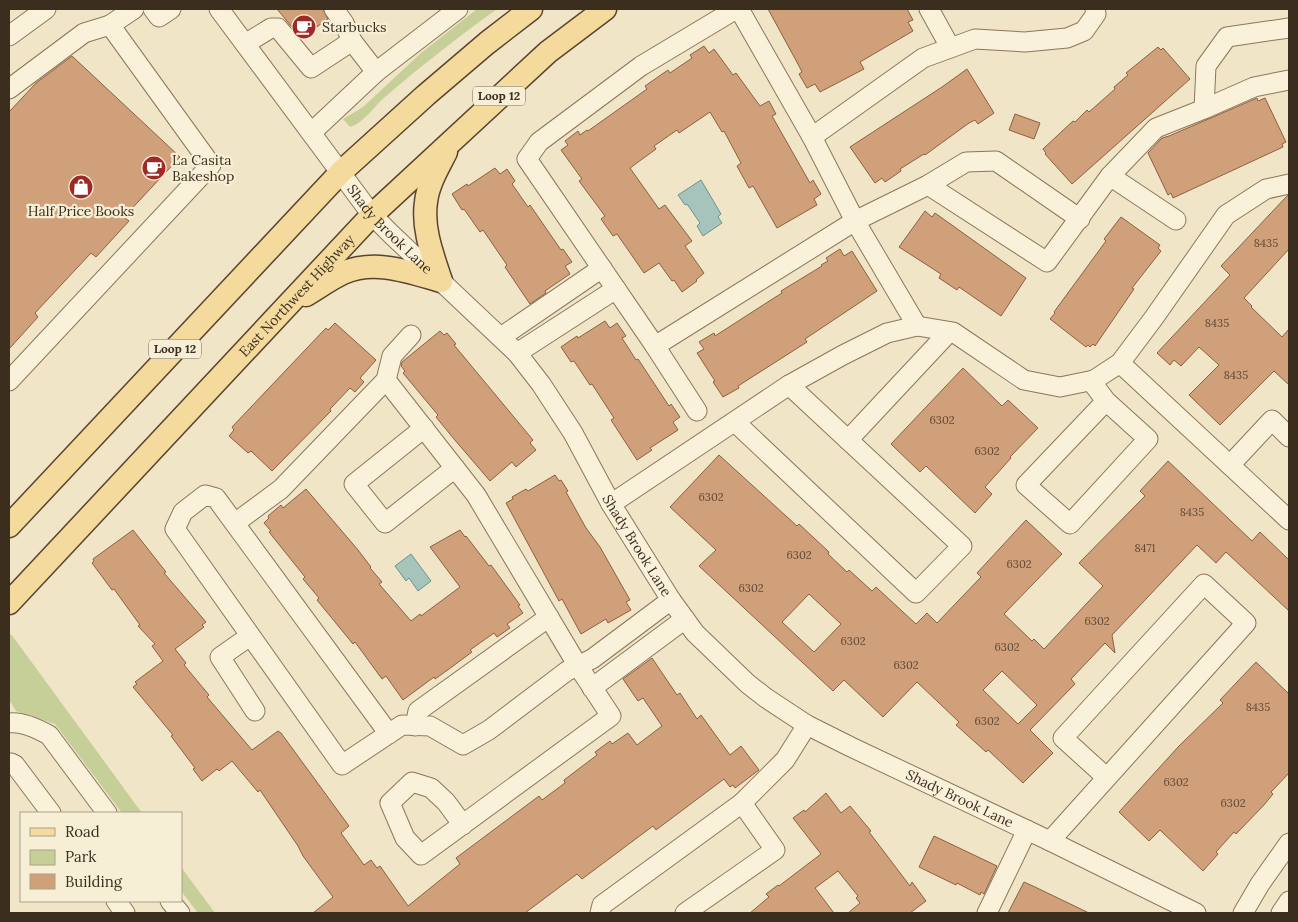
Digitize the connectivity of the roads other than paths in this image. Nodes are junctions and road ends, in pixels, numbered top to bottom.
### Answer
1 (46, 9) edge
2 (134, 9) edge
3 (219, 9) edge
4 (334, 9) edge
5 (458, 9) edge
6 (531, 9) edge
7 (605, 9) edge
8 (738, 9) edge
9 (929, 9) edge
10 (1096, 9) edge
11 (437, 15) edge
12 (110, 26) junction
13 (1289, 28) edge
14 (9, 36) edge
15 (352, 41) junction
16 (246, 44) junction
17 (950, 47) junction
18 (376, 72) junction
19 (1289, 80) edge
20 (9, 89) edge
21 (1204, 110) junction
22 (312, 132) junction
23 (812, 137) junction
24 (451, 140) junction
25 (341, 172) junction
26 (1110, 176) junction
27 (1289, 184) edge
28 (928, 185) junction
29 (372, 214) junction
30 (1080, 218) junction
31 (1176, 220) dead end
32 (855, 221) junction
33 (602, 268) junction
34 (441, 281) junction
35 (616, 289) junction
36 (271, 321) junction
37 (918, 326) junction
38 (949, 332) junction
39 (411, 335) dead end
40 (501, 337) junction
41 (656, 346) junction
42 (517, 353) junction
43 (1120, 363) junction
44 (386, 380) junction
45 (9, 381) edge
46 (1091, 381) junction
47 (789, 385) junction
48 (1106, 401) junction
49 (697, 411) dead end
50 (735, 422) junction
51 (424, 428) junction
52 (1289, 437) edge
53 (848, 440) junction
54 (1230, 465) junction
55 (455, 468) junction
56 (611, 504) junction
57 (1289, 520) edge
58 (235, 522) junction
59 (9, 526) edge
60 (671, 600) junction
61 (9, 603) edge
62 (549, 617) junction
63 (685, 619) junction
64 (250, 636) junction
65 (578, 666) junction
66 (592, 688) junction
67 (255, 711) dead end
68 (9, 722) edge
69 (807, 725) junction
70 (415, 726) junction
71 (390, 734) junction
72 (9, 764) edge
73 (1106, 777) junction
74 (742, 803) junction
75 (50, 812) edge
76 (106, 812) edge
77 (463, 825) dead end
78 (1027, 830) junction
79 (1050, 841) junction
80 (1289, 843) edge
81 (117, 902) edge
82 (171, 902) edge
83 (1289, 902) edge
84 (983, 912) edge
85 (125, 913) edge
86 (180, 913) edge
87 (600, 913) edge
88 (684, 913) edge
89 (1196, 913) edge
90 (1243, 913) edge
91 (1281, 913) edge

1 - 14 street
2 - 12 street
3 - 16 street, Shady Brook Lane
4 - 15 street
5 - 11 street
6 - 25 main road, Loop 12
7 - 24 main road, East Northwest Highway / Loop 12
8 - 23 street
8 - 33 street
9 - 17 street
10 - 17 street
11 - 18 street
12 - 20 street
12 - 45 street
13 - 21 street
15 - 16 street
15 - 18 street
16 - 22 street, Shady Brook Lane
17 - 23 street
18 - 22 street
19 - 21 street
21 - 26 street
22 - 25 street, Shady Brook Lane
23 - 32 street
24 - 29 main road, East Northwest Highway / Loop 12
24 - 34 main road
25 - 29 street, Shady Brook Lane
25 - 59 main road, Loop 12
26 - 30 street
26 - 31 street
27 - 43 street
28 - 30 street
28 - 30 street
28 - 32 street
29 - 34 street, Shady Brook Lane
29 - 36 main road, East Northwest Highway / Loop 12
32 - 37 street
32 - 41 street
33 - 35 street
33 - 40 street
34 - 36 main road
34 - 40 street, Shady Brook Lane
35 - 41 street
35 - 42 street
36 - 61 main road, East Northwest Highway / Loop 12
37 - 38 street
37 - 47 street
38 - 46 street
38 - 53 street
39 - 44 street
40 - 42 street, Shady Brook Lane
41 - 49 street
42 - 56 street, Shady Brook Lane
43 - 46 street
43 - 54 street
44 - 51 street
44 - 58 street
46 - 48 street
47 - 50 street
47 - 53 street
48 - 48 street
50 - 53 street
50 - 56 street
51 - 55 street
51 - 55 street
52 - 54 street
54 - 57 street
55 - 62 street
56 - 60 street, Shady Brook Lane
58 - 64 street
58 - 71 street
60 - 63 street, Shady Brook Lane
60 - 65 street
62 - 65 street
62 - 70 street
63 - 66 street
63 - 69 street, Shady Brook Lane
64 - 67 street
64 - 71 street
65 - 66 street
65 - 70 street
66 - 77 street
68 - 76 street
69 - 74 street
69 - 78 street, Shady Brook Lane
70 - 71 street
72 - 75 street
73 - 73 street
73 - 79 street
74 - 87 street
74 - 88 street
78 - 79 street, Shady Brook Lane
78 - 84 street
79 - 89 street, Shady Brook Lane
80 - 90 street
81 - 85 street
82 - 86 street
83 - 91 street

